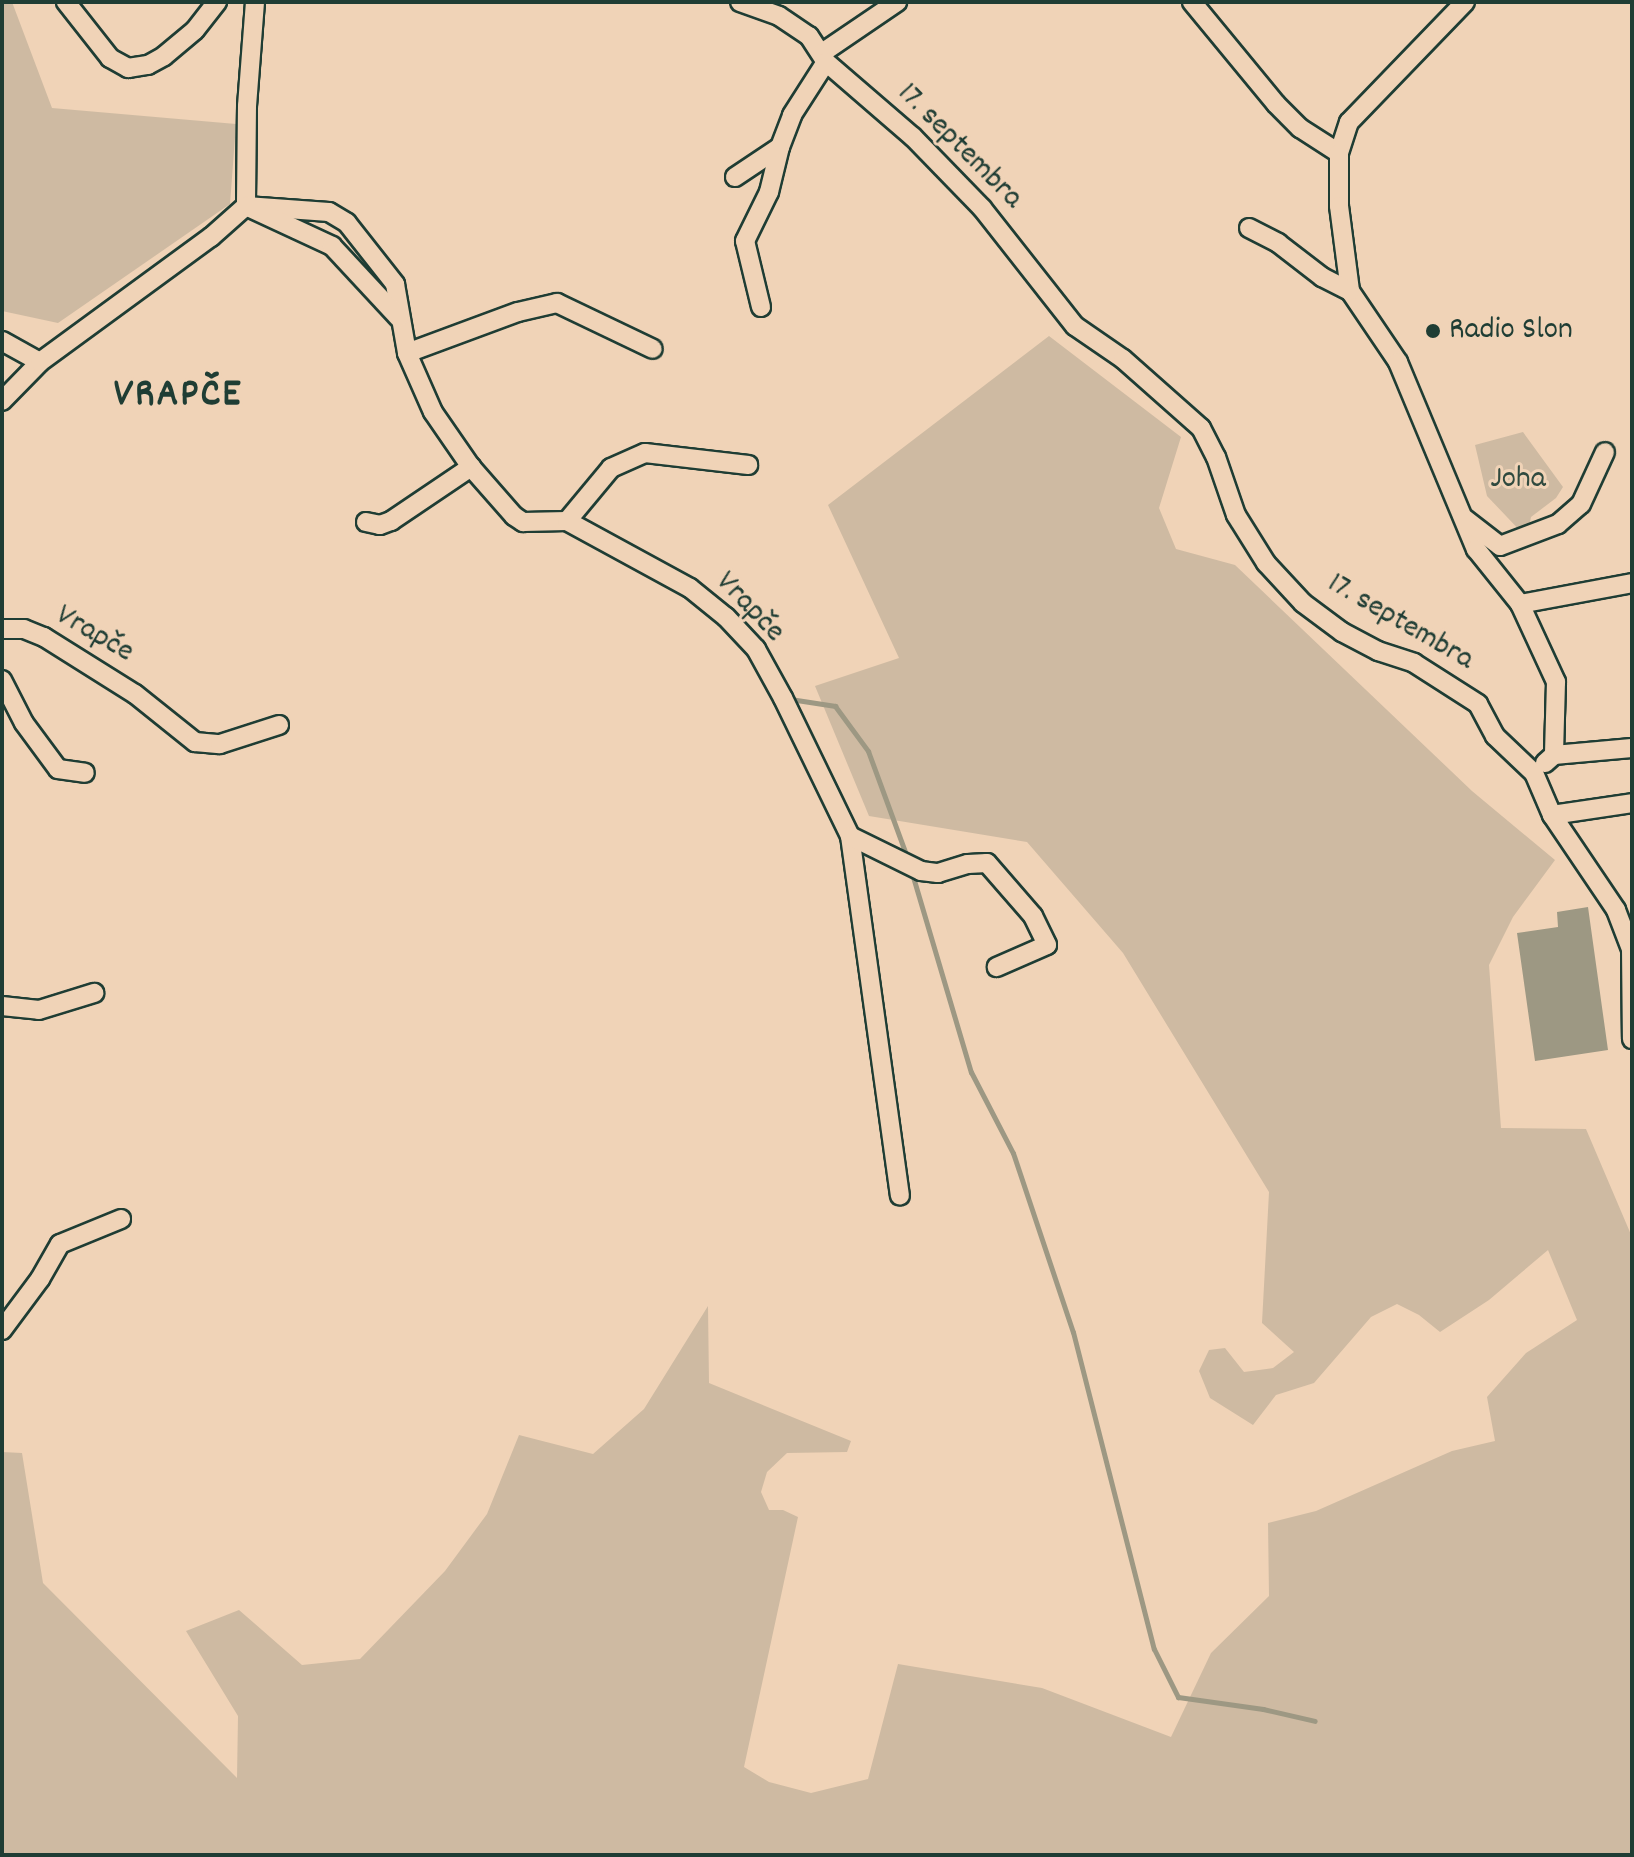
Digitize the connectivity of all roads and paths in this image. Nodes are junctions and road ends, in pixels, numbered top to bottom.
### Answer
1 (66, 2) edge
2 (217, 2) edge
3 (255, 2) edge
4 (740, 2) edge
5 (897, 2) edge
6 (1192, 2) edge
7 (1465, 2) edge
8 (824, 57) junction
9 (780, 147) junction
10 (1339, 153) junction
11 (735, 177) dead end
12 (246, 206) junction
13 (1249, 228) dead end
14 (1350, 291) junction
15 (761, 307) dead end
16 (399, 318) junction
17 (2, 341) edge
18 (653, 349) dead end
19 (407, 353) junction
20 (40, 362) junction
21 (2, 401) edge
22 (1605, 452) dead end
23 (748, 465) dead end
24 (471, 467) junction
25 (1465, 519) junction
26 (567, 521) junction
27 (366, 522) dead end
28 (1632, 583) edge
29 (1520, 604) junction
30 (2, 629) edge
31 (2, 680) edge
32 (279, 725) dead end
33 (1632, 748) edge
34 (1554, 755) junction
35 (85, 773) dead end
36 (1534, 773) junction
37 (1632, 803) edge
38 (1552, 815) junction
39 (850, 836) junction
40 (997, 967) dead end
41 (94, 993) dead end
42 (2, 1006) edge
43 (1632, 1039) edge
44 (900, 1196) dead end
45 (121, 1219) dead end
46 (2, 1330) edge

1 - 2 street
3 - 12 street
4 - 8 street, 17. septembra
5 - 8 street
6 - 10 street
7 - 10 street
8 - 9 street
8 - 36 street, 17. septembra
9 - 11 street
9 - 15 street
10 - 14 street
12 - 16 street
12 - 16 street, Vrapče
12 - 20 street
13 - 14 street
14 - 25 street
16 - 19 street, Vrapče
17 - 20 street
18 - 19 street
19 - 24 street, Vrapče
20 - 21 street
22 - 25 street
23 - 26 street
24 - 26 street, Vrapče
24 - 27 street
25 - 29 street
26 - 39 street, Vrapče
28 - 29 street
29 - 34 street
30 - 32 street, Vrapče
31 - 35 street
33 - 34 street
34 - 36 street
36 - 38 street, 17. septembra
37 - 38 street
38 - 43 street, 17. septembra
39 - 40 street
39 - 44 street, Vrapče
41 - 42 street
45 - 46 street

